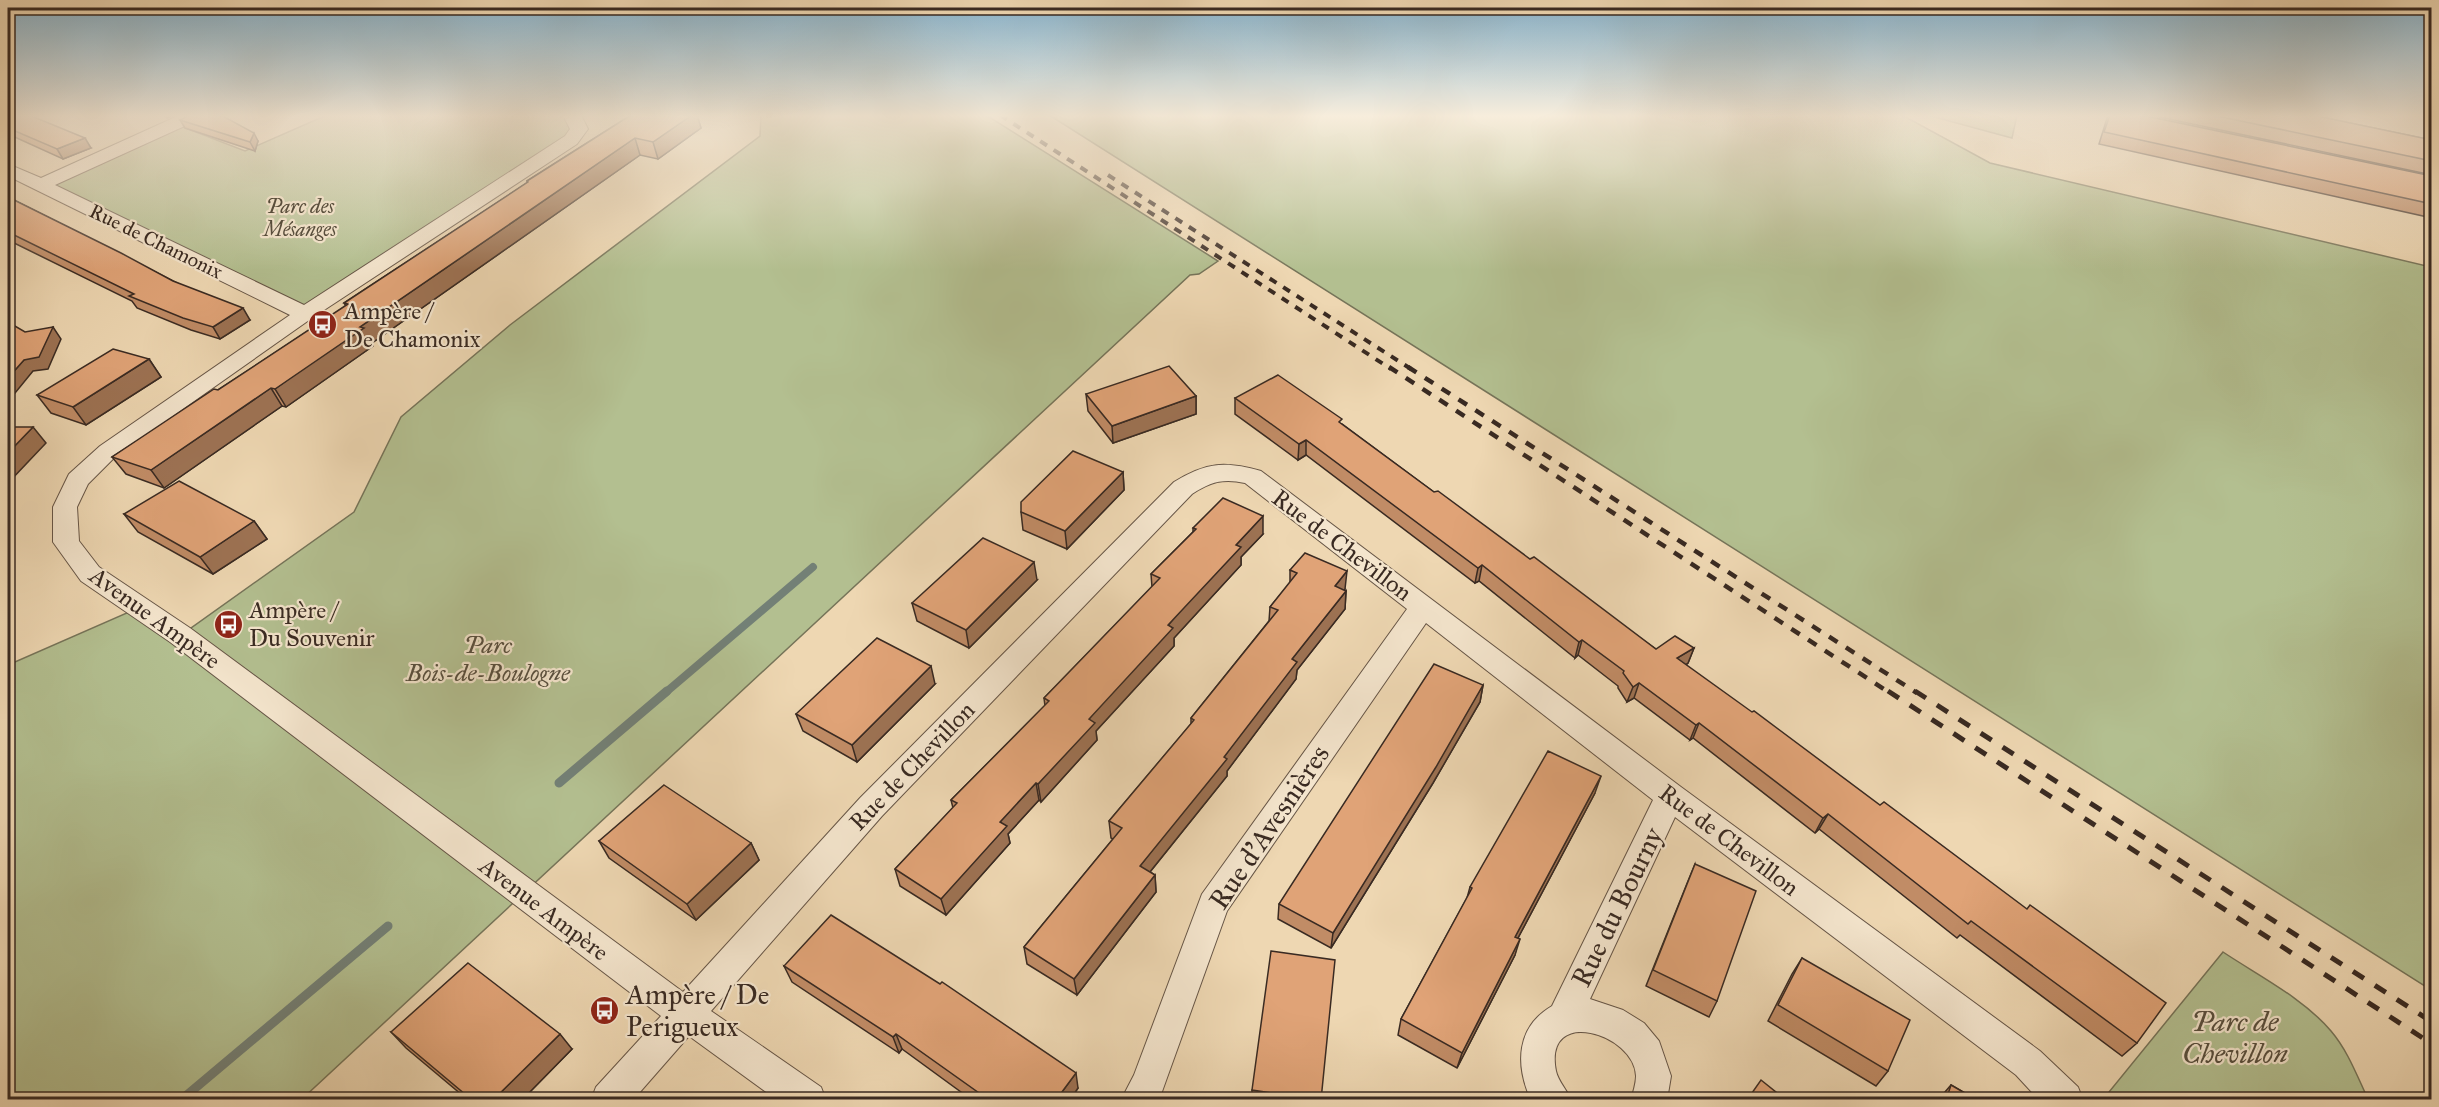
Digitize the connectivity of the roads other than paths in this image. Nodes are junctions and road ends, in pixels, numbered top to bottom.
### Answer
1 (80, 167) edge
2 (530, 167) edge
3 (8, 169) edge
4 (40, 185) junction
5 (305, 314) junction
6 (1423, 608) junction
7 (1670, 796) junction
8 (687, 1015) junction
9 (1564, 1018) junction
10 (609, 1100) edge
11 (808, 1100) edge
12 (1139, 1100) edge
13 (1552, 1100) edge
14 (1649, 1100) edge
15 (2065, 1100) edge

1 - 4 street
2 - 5 street, Avenue Ampère
3 - 4 street, Rue de Chamonix
4 - 5 street, Rue de Chamonix
5 - 8 street, Avenue Ampère
6 - 7 street, Rue de Chevillon
6 - 8 street, Rue de Chevillon
6 - 12 street, Rue d'Avesnières
7 - 9 street, Rue du Bourny
7 - 15 street, Rue de Chevillon
8 - 10 street, Rue de Chevillon
8 - 11 street, Avenue Ampère
9 - 13 street, Rue du Bourny
9 - 14 street, Rue du Bourny

